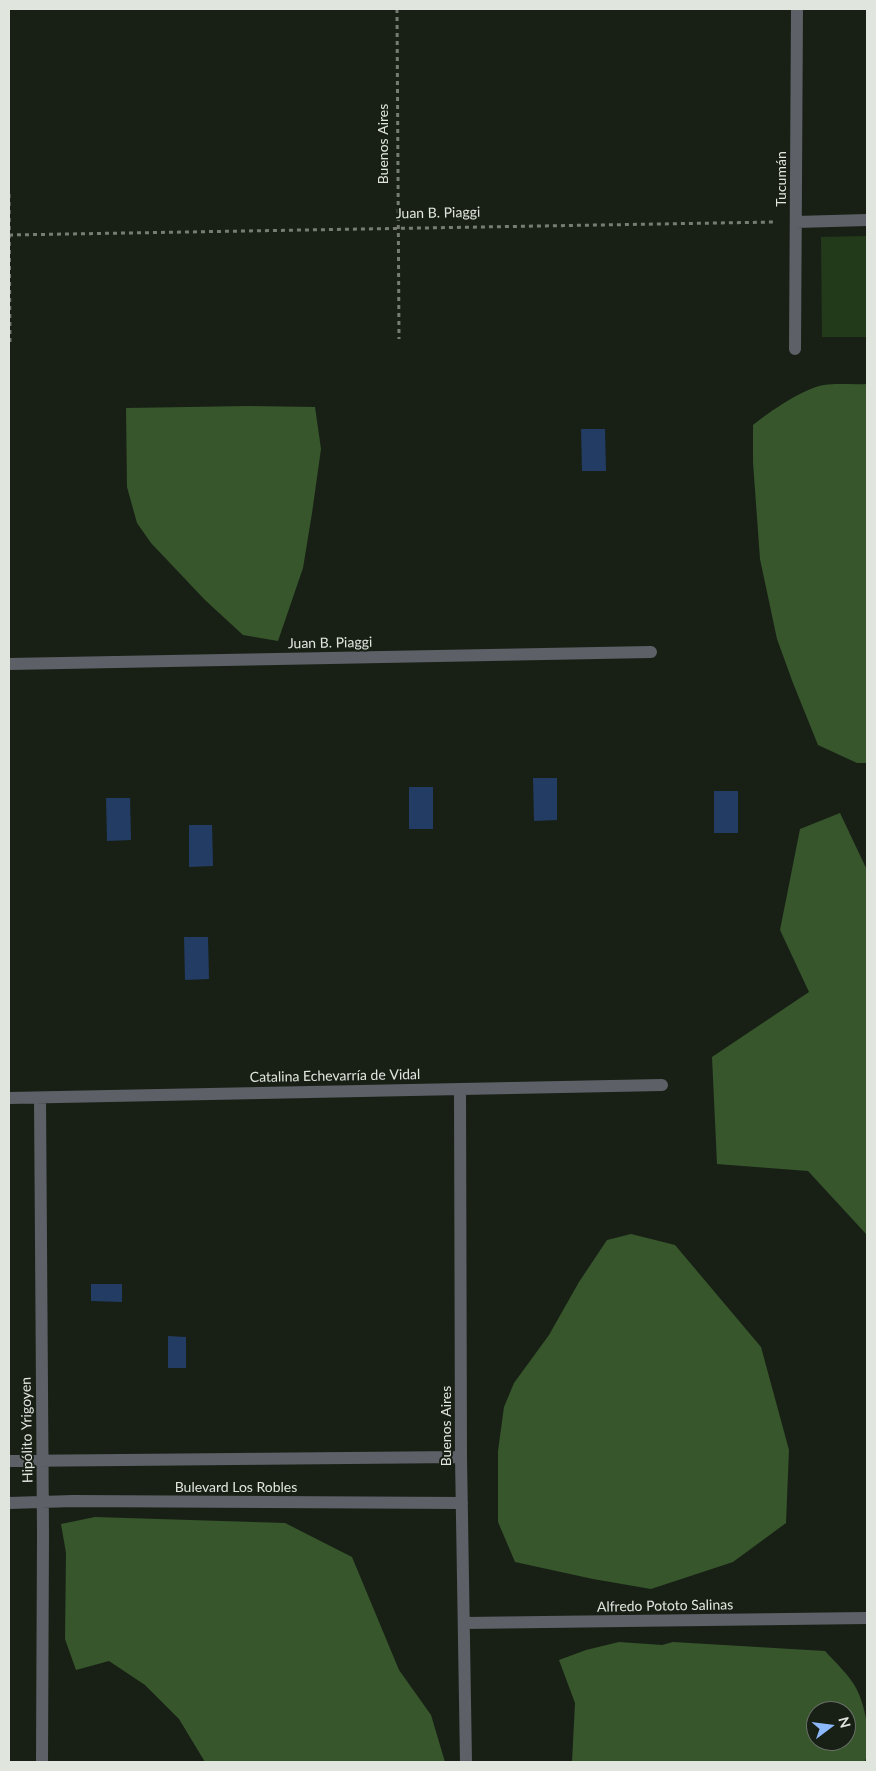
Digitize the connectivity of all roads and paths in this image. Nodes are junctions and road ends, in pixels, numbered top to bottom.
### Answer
1 (397, 9) edge
2 (797, 9) edge
3 (9, 194) edge
4 (867, 220) edge
5 (796, 222) junction
6 (398, 228) junction
7 (9, 235) edge
8 (399, 339) dead end
9 (10, 344) dead end
10 (795, 349) dead end
11 (651, 652) dead end
12 (9, 664) edge
13 (662, 1085) dead end
14 (460, 1089) junction
15 (9, 1098) edge
16 (40, 1098) junction
17 (461, 1457) junction
18 (42, 1460) junction
19 (9, 1461) edge
20 (9, 1503) edge
21 (43, 1503) junction
22 (462, 1503) junction
23 (867, 1618) edge
24 (464, 1623) junction
25 (42, 1762) edge
26 (466, 1762) edge

1 - 6 path, Buenos Aires
2 - 5 street, Tucumán
3 - 7 path
4 - 5 street
5 - 6 path, Juan B. Piaggi
5 - 10 street, Tucumán
6 - 7 path, Juan B. Piaggi
6 - 8 path, Buenos Aires
7 - 9 path
11 - 12 street, Juan B. Piaggi
13 - 14 street, Catalina Echevarría de Vidal
14 - 16 street, Catalina Echevarría de Vidal
14 - 17 street, Buenos Aires
15 - 16 street, Catalina Echevarría de Vidal
16 - 18 street, Hipólito Yrigoyen
17 - 18 street, Bulevard Los Robles
17 - 22 street, Buenos Aires
18 - 19 street, Bulevard Los Robles
18 - 21 street, Hipólito Yrigoyen
20 - 21 street, Bulevard Los Robles
21 - 22 street, Bulevard Los Robles
21 - 25 street, Hipólito Yrigoyen
22 - 24 street, Buenos Aires
23 - 24 street, Alfredo Pototo Salinas
24 - 26 street, Buenos Aires

